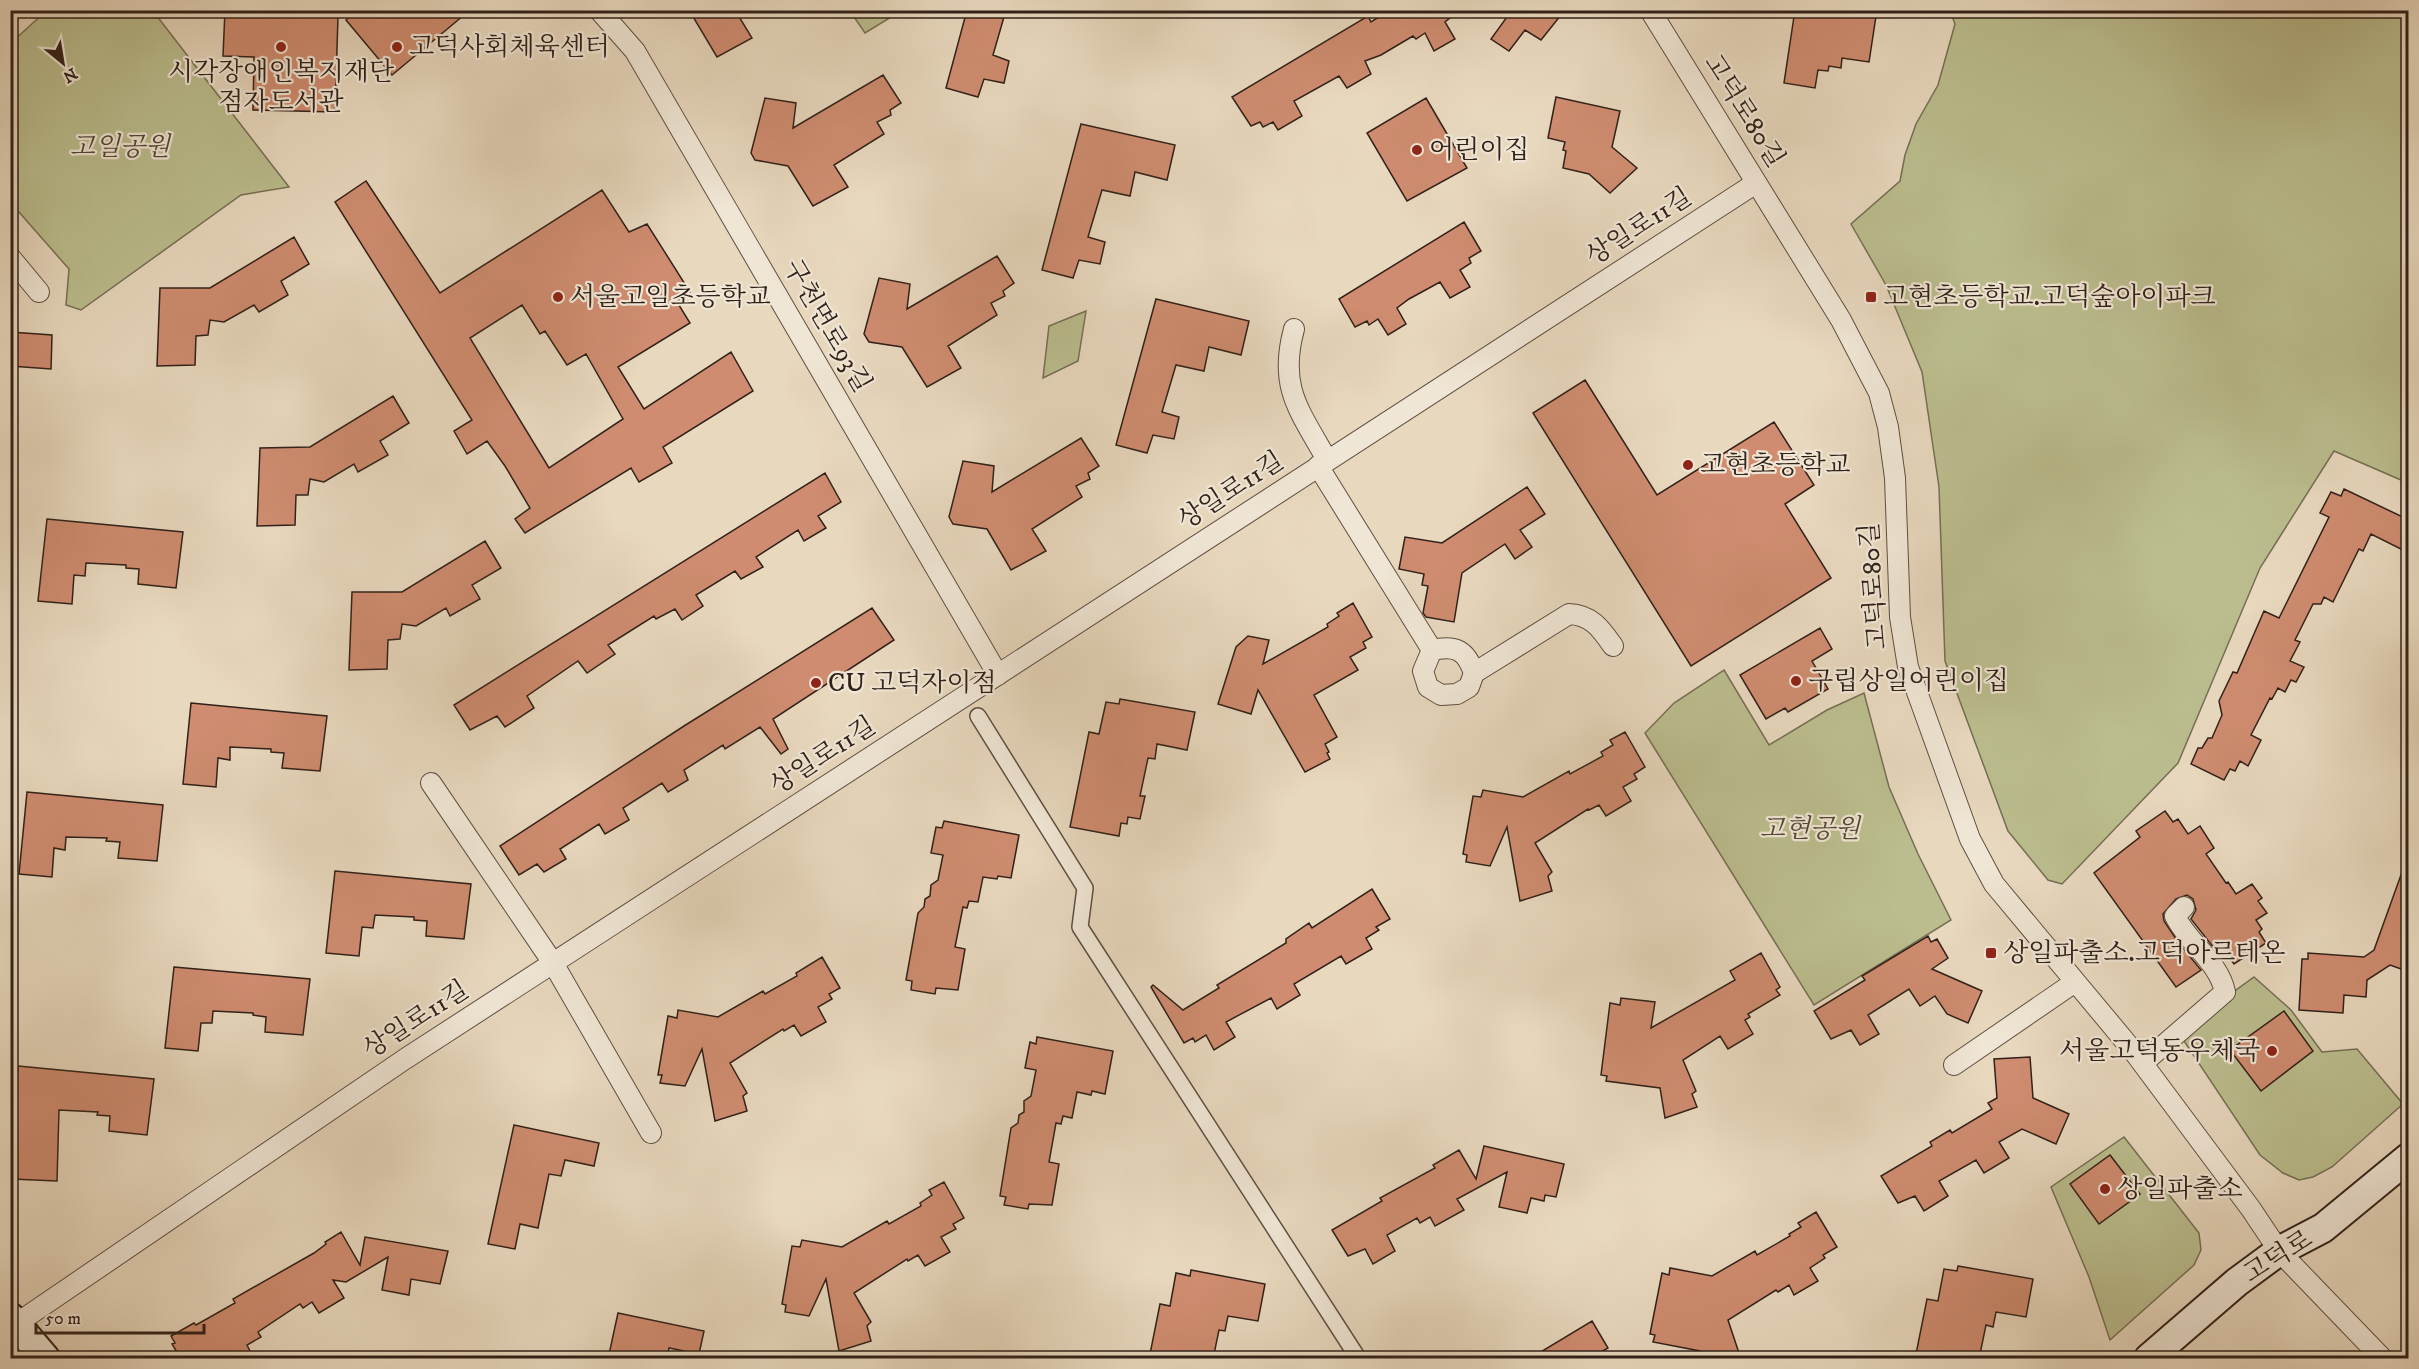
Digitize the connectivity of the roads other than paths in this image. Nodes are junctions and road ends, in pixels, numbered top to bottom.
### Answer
1 (599, 10) edge
2 (1650, 10) edge
3 (1756, 183) junction
4 (10, 257) edge
5 (39, 292) dead end
6 (1294, 329) dead end
7 (1322, 463) junction
8 (1613, 646) dead end
9 (1432, 650) junction
10 (1474, 673) junction
11 (998, 675) junction
12 (978, 716) dead end
13 (431, 783) dead end
14 (2184, 907) dead end
15 (553, 963) junction
16 (2075, 982) junction
17 (2143, 1063) junction
18 (1954, 1065) dead end
19 (651, 1133) dead end
20 (2409, 1158) edge
21 (2279, 1251) junction
22 (12, 1323) edge
23 (45, 1359) edge
24 (1358, 1359) edge
25 (2149, 1359) edge
26 (2382, 1359) edge

1 - 11 street, 구천면로93길
2 - 3 street, 고덕로80길
3 - 7 street, 상일로11길
3 - 16 street, 고덕로80길
4 - 5 street
6 - 7 street
7 - 9 street
7 - 11 street, 상일로11길
8 - 10 street
9 - 10 street
9 - 10 street
11 - 15 street, 상일로11길
12 - 24 street
13 - 15 street
14 - 17 street
15 - 19 street
15 - 22 street, 상일로11길
16 - 17 street, 고덕로80길
16 - 18 street
17 - 21 street, 고덕로80길
20 - 21 main road, 고덕로
21 - 25 main road, 고덕로
21 - 26 street, 고덕로80길
22 - 23 main road

